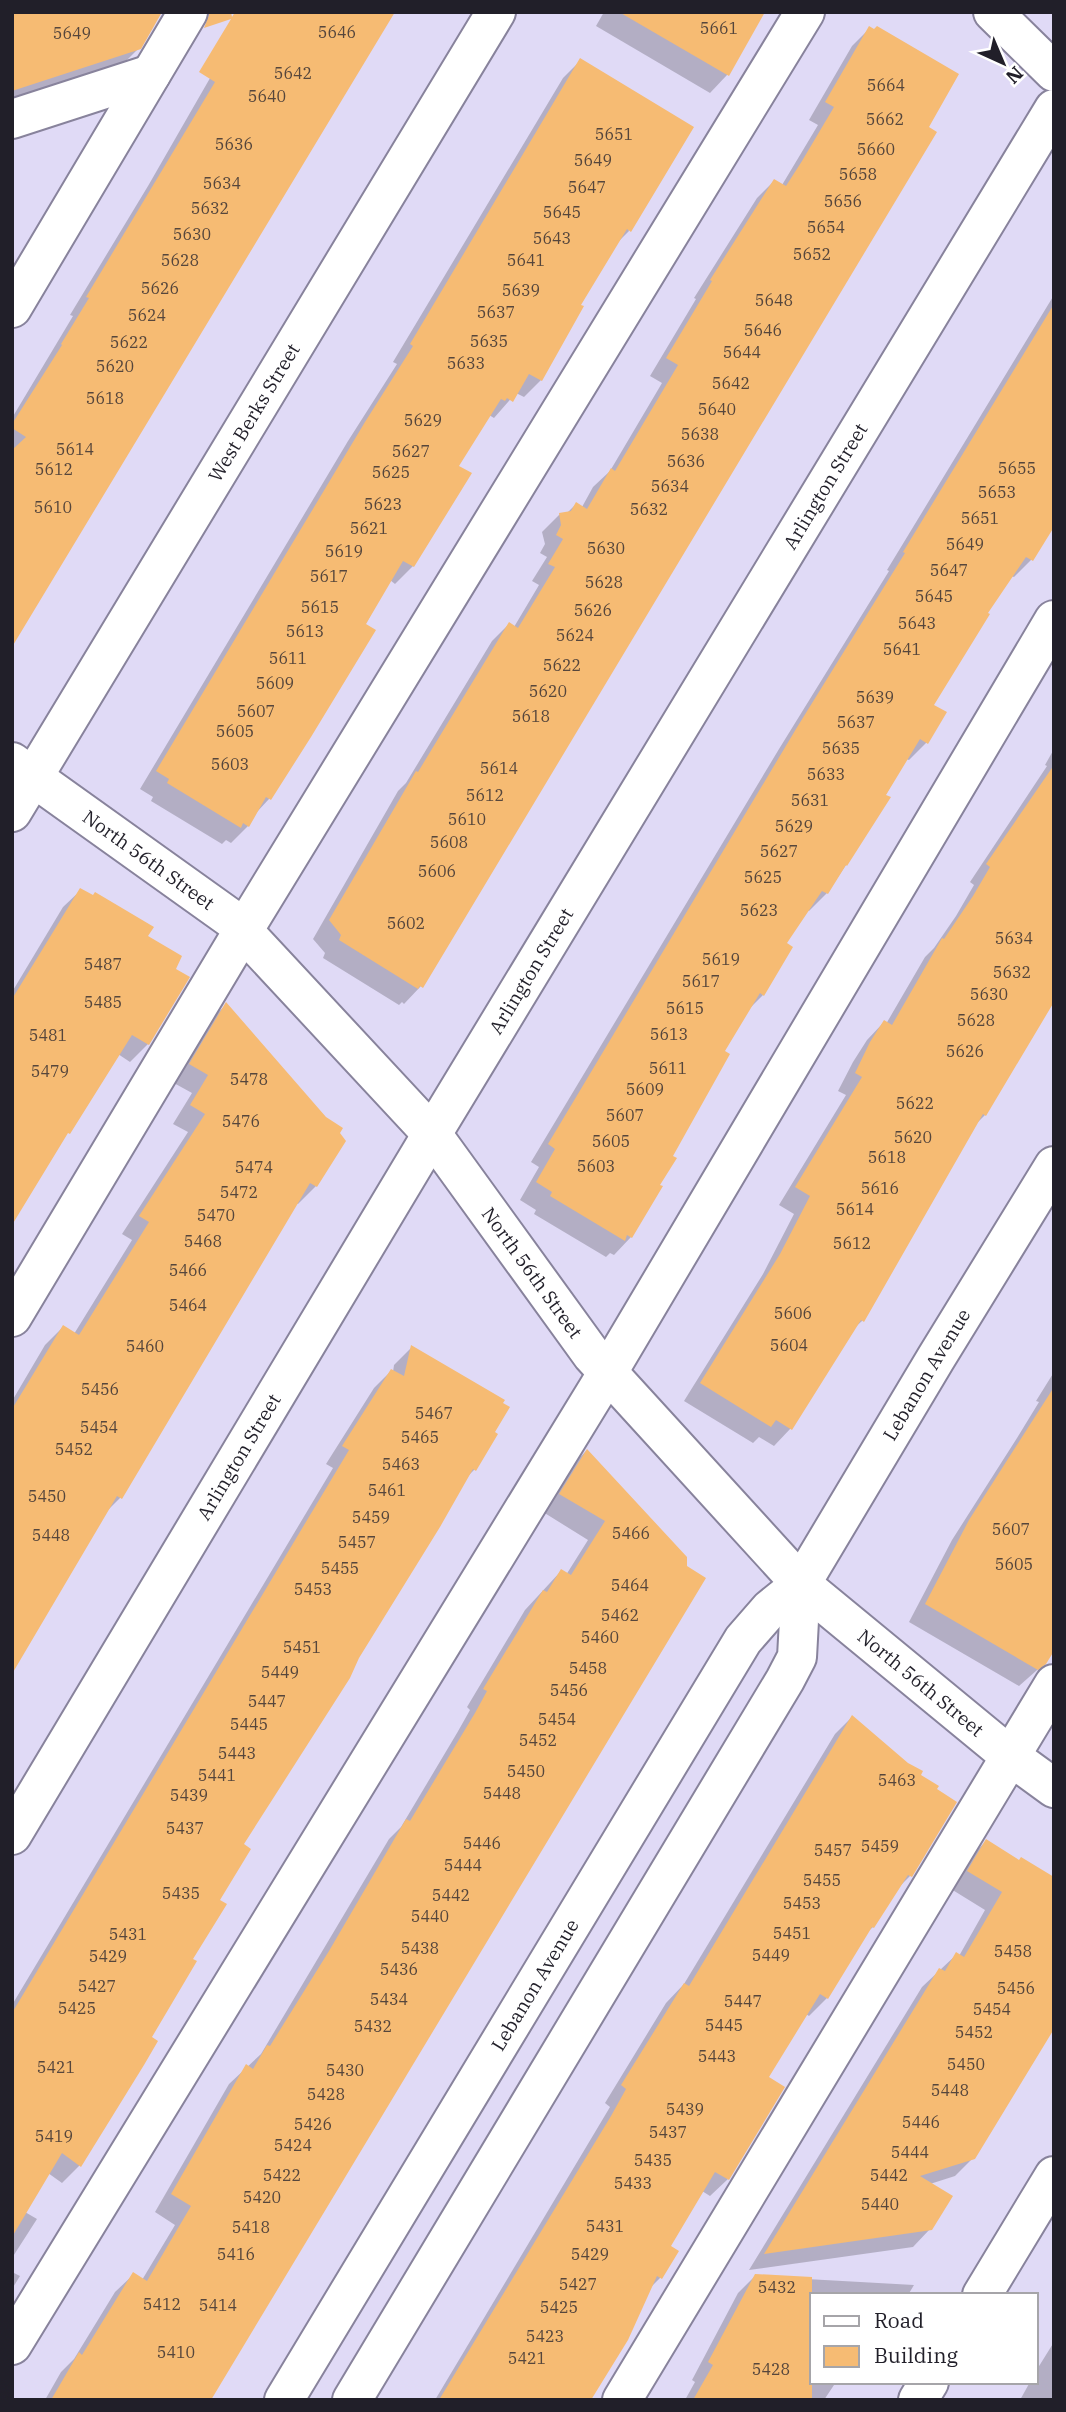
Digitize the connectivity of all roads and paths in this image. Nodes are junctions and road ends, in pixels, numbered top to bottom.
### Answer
1 (188, 12) edge
2 (496, 12) edge
3 (805, 12) edge
4 (993, 12) edge
5 (1054, 72) edge
6 (151, 74) junction
7 (1054, 109) edge
8 (12, 119) edge
9 (12, 308) edge
10 (1054, 620) edge
11 (23, 769) edge
12 (12, 812) edge
13 (243, 932) junction
14 (432, 1134) junction
15 (1054, 1166) edge
16 (12, 1317) edge
17 (608, 1372) junction
18 (801, 1584) junction
19 (1054, 1684) edge
20 (1010, 1756) junction
21 (1054, 1787) edge
22 (12, 1835) edge
23 (471, 2090) junction
24 (520, 2120) junction
25 (1054, 2176) edge
26 (983, 2293) edge
27 (12, 2345) edge
28 (928, 2384) edge
29 (284, 2400) edge
30 (352, 2400) edge
31 (622, 2400) edge
32 (918, 2400) edge

1 - 6 street
2 - 11 street, West Berks Street
3 - 13 street
4 - 5 street
6 - 8 street
6 - 9 street
7 - 14 street, Arlington Street
10 - 17 street
11 - 12 street, West Berks Street
11 - 13 street, North 56th Street
13 - 14 street, North 56th Street
13 - 16 street
14 - 17 street, North 56th Street
14 - 22 street, Arlington Street
15 - 18 street, Lebanon Avenue
17 - 18 street, North 56th Street
17 - 27 street
18 - 20 street, North 56th Street
18 - 23 street, Lebanon Avenue
18 - 24 street, Lebanon Avenue
19 - 20 street
20 - 21 street, North 56th Street
20 - 31 street
23 - 24 street
23 - 29 street, Lebanon Avenue
24 - 30 street, Lebanon Avenue
25 - 26 street
28 - 32 street

